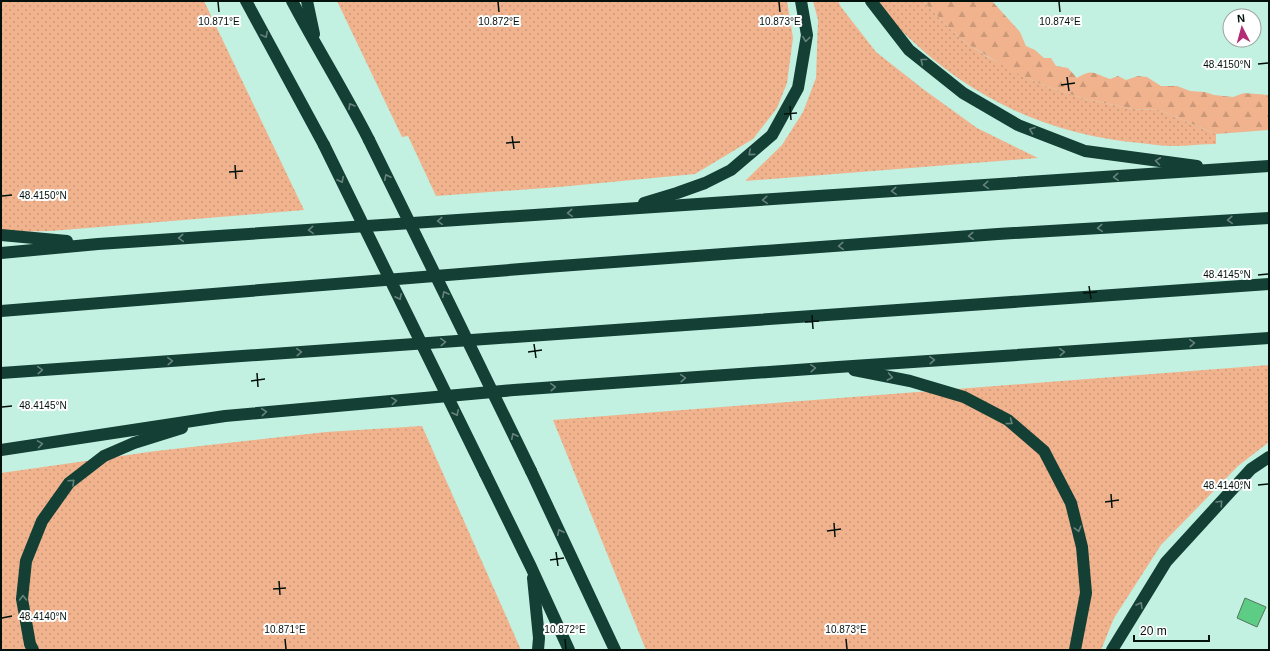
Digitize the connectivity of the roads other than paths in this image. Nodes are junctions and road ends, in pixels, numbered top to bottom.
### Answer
1 (246, 1) edge
2 (292, 1) edge
3 (307, 1) edge
4 (801, 1) edge
5 (871, 1) edge
6 (318, 48) junction
7 (1269, 166) edge
8 (1224, 170) junction
9 (609, 210) junction
10 (1269, 218) edge
11 (1, 235) edge
12 (98, 244) junction
13 (1, 253) edge
14 (1269, 284) edge
15 (1, 310) edge
16 (1269, 338) edge
17 (838, 367) junction
18 (1, 373) edge
19 (225, 416) junction
20 (1, 450) edge
21 (1269, 457) edge
22 (531, 567) junction
23 (33, 650) edge
24 (538, 650) edge
25 (568, 650) edge
26 (615, 650) edge
27 (1074, 650) edge
28 (1112, 650) edge

1 -> 22 highway, bridge
2 - 6 highway
3 - 6 highway
4 -> 9 highway
8 -> 5 highway
26 -> 6 highway, bridge
7 - 8 highway
8 -> 9 highway
9 -> 12 highway
10 -> 15 highway
11 - 12 highway
12 - 13 highway
18 -> 14 highway
17 -> 16 highway
19 -> 17 highway
17 -> 27 highway
20 -> 19 highway
23 -> 19 highway
28 -> 21 highway
22 - 24 highway
22 - 25 highway

